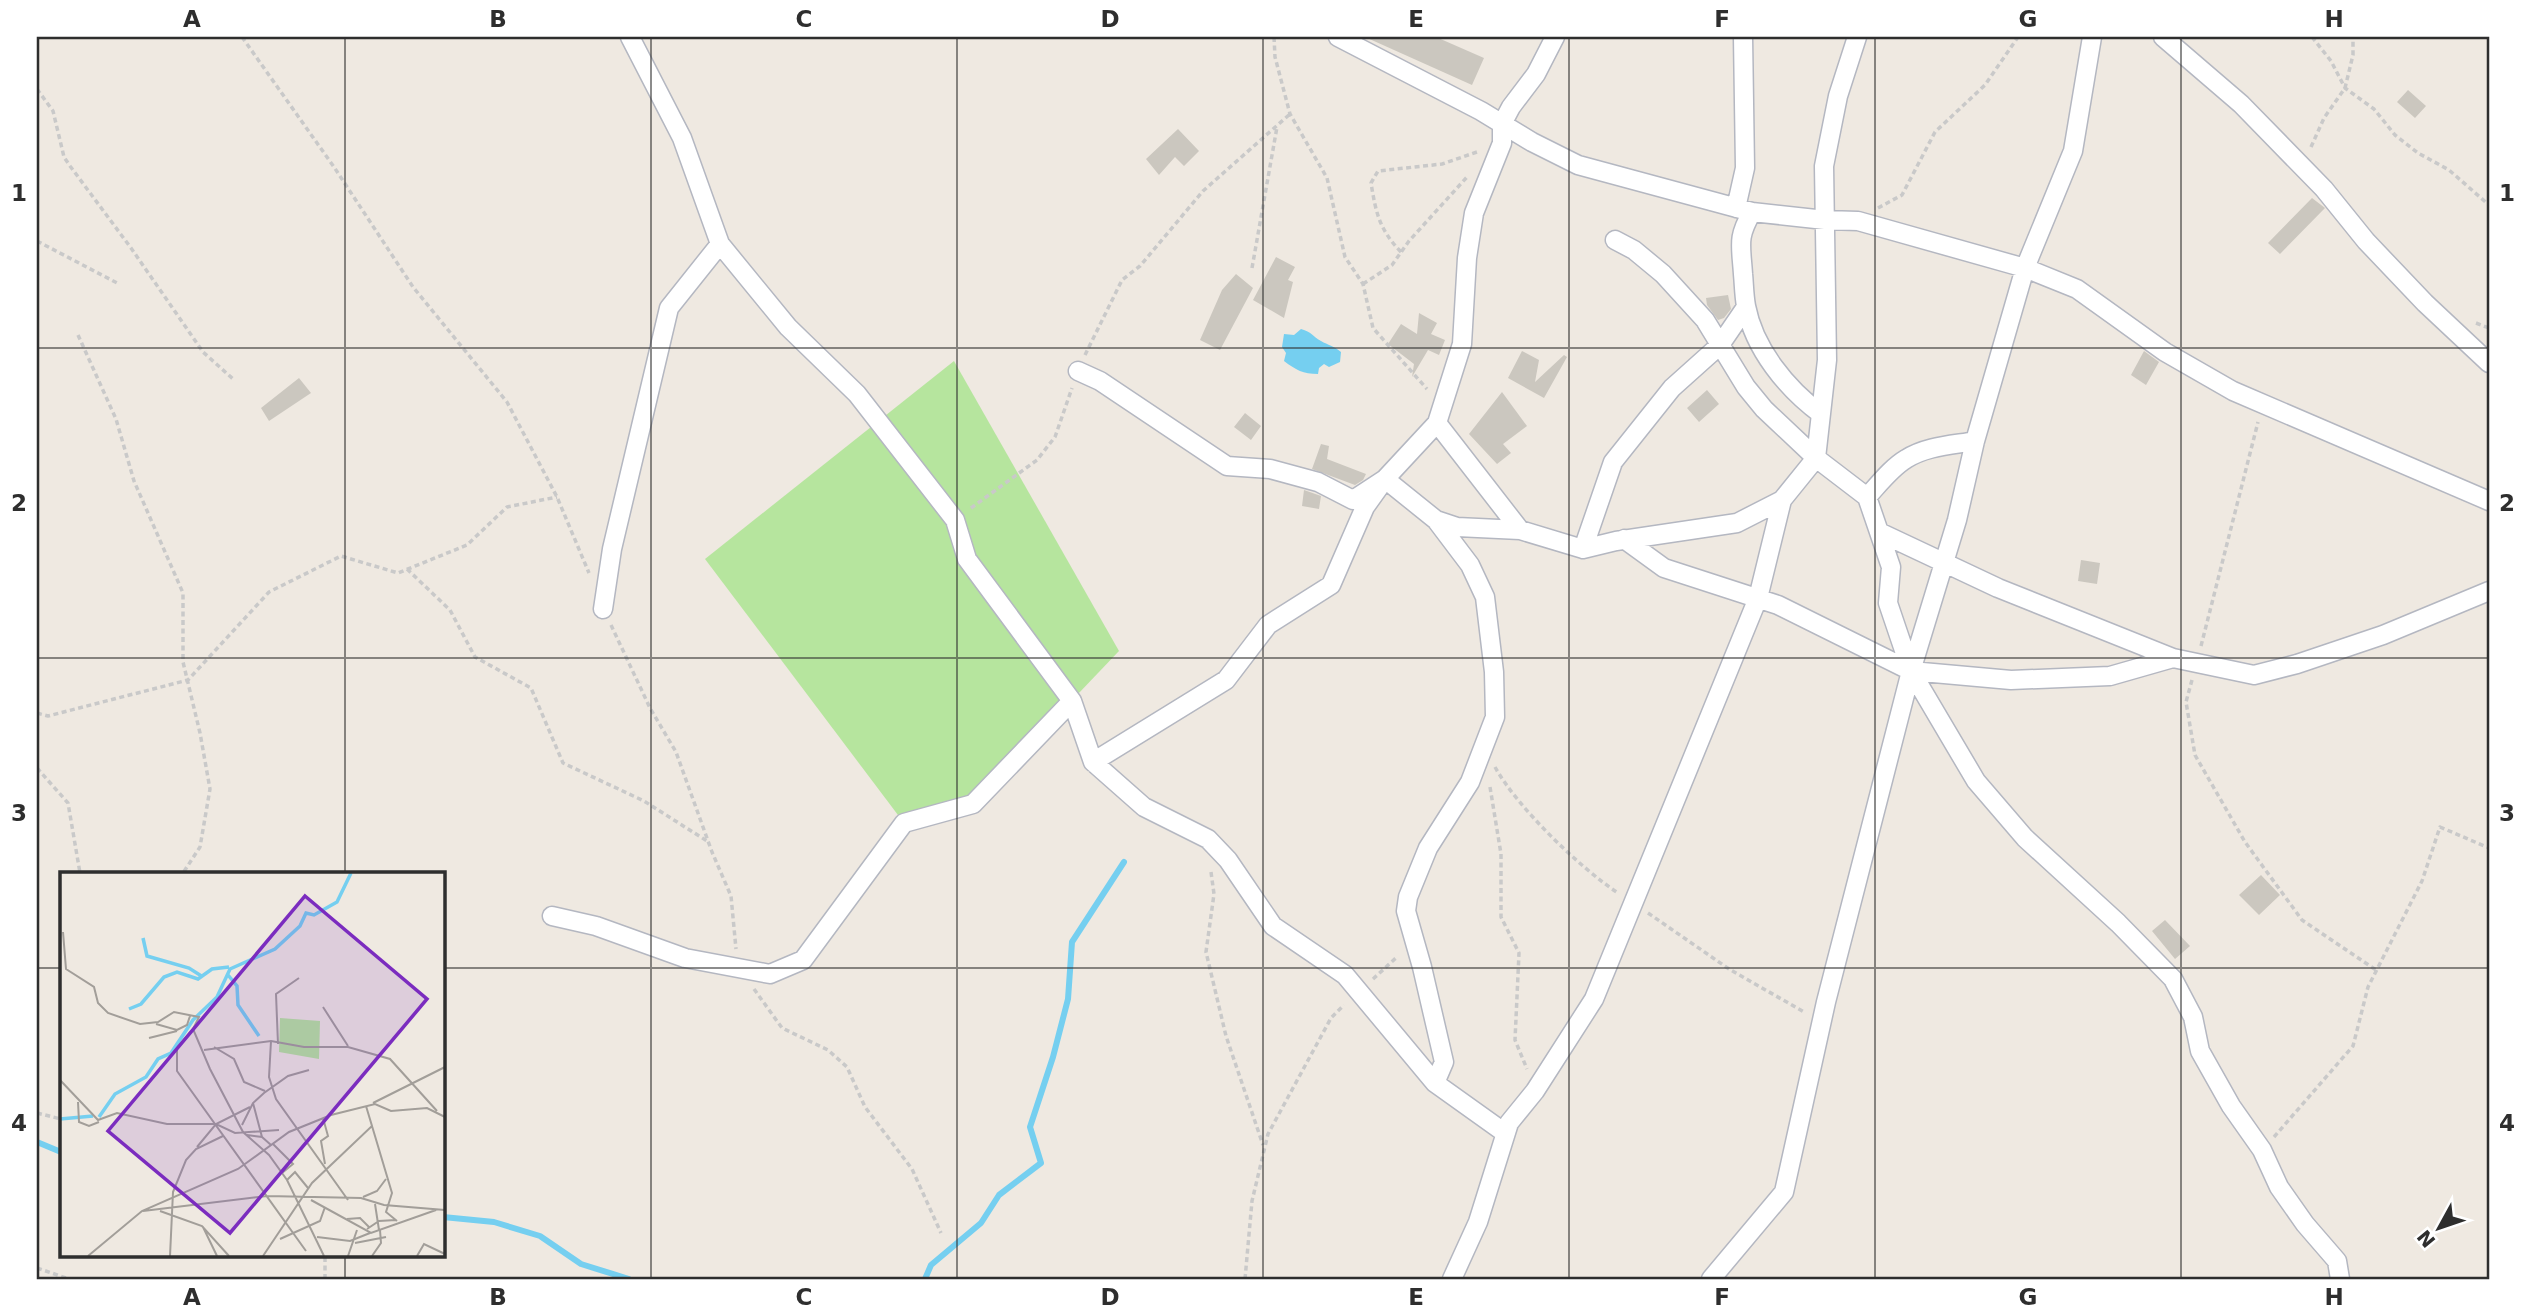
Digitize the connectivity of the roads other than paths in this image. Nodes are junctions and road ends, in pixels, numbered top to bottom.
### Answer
1 (629, 37) edge
2 (1338, 37) edge
3 (1555, 37) edge
4 (1743, 37) edge
5 (1857, 37) edge
6 (2092, 37) edge
7 (2163, 37) edge
8 (1502, 124) junction
9 (1744, 210) junction
10 (1825, 220) junction
11 (1615, 240) dead end
12 (720, 244) junction
13 (2025, 268) junction
14 (1746, 307) junction
15 (1720, 345) junction
16 (2489, 363) edge
17 (1077, 371) road end
18 (1821, 414) junction
19 (1437, 423) junction
20 (1975, 441) junction
21 (1816, 458) junction
22 (1385, 479) junction
23 (1867, 497) junction
24 (1782, 500) junction
25 (2489, 501) edge
26 (1436, 520) junction
27 (1520, 530) junction
28 (1879, 532) junction
29 (1624, 539) junction
30 (1583, 549) junction
31 (1945, 562) junction
32 (2489, 591) edge
33 (1758, 598) junction
34 (603, 609) road end
35 (2173, 658) junction
36 (1911, 671) junction
37 (1072, 701) junction
38 (1093, 762) junction
39 (552, 916) dead end
40 (1435, 1083) junction
41 (1505, 1133) junction
42 (1452, 1279) edge
43 (1711, 1279) edge
44 (2340, 1279) edge

1 - 12 street
2 - 8 street
3 - 8 street
4 - 9 street
5 - 10 street
6 - 13 street
7 - 16 street
8 - 9 street
8 - 19 street
9 - 10 street
9 - 14 street
10 - 13 street
10 - 18 street
11 - 15 street
12 - 34 street
12 - 37 street
13 - 20 street
13 - 25 street
14 - 15 street
14 - 18 street
15 - 21 street
15 - 30 street
17 - 22 street
18 - 21 street
19 - 22 street
19 - 27 street
20 - 23 street
20 - 31 street
21 - 23 street
21 - 24 street
22 - 26 street
22 - 38 street
23 - 28 street
24 - 29 street
24 - 33 street
26 - 27 street
26 - 40 street
27 - 30 street
28 - 31 street
28 - 36 street
29 - 30 street
29 - 33 street
31 - 35 street
31 - 36 street
32 - 35 street
33 - 36 street
33 - 41 street
35 - 36 street
36 - 43 street
36 - 44 street
37 - 38 street
37 - 39 street
38 - 40 street
40 - 41 street
41 - 42 street

